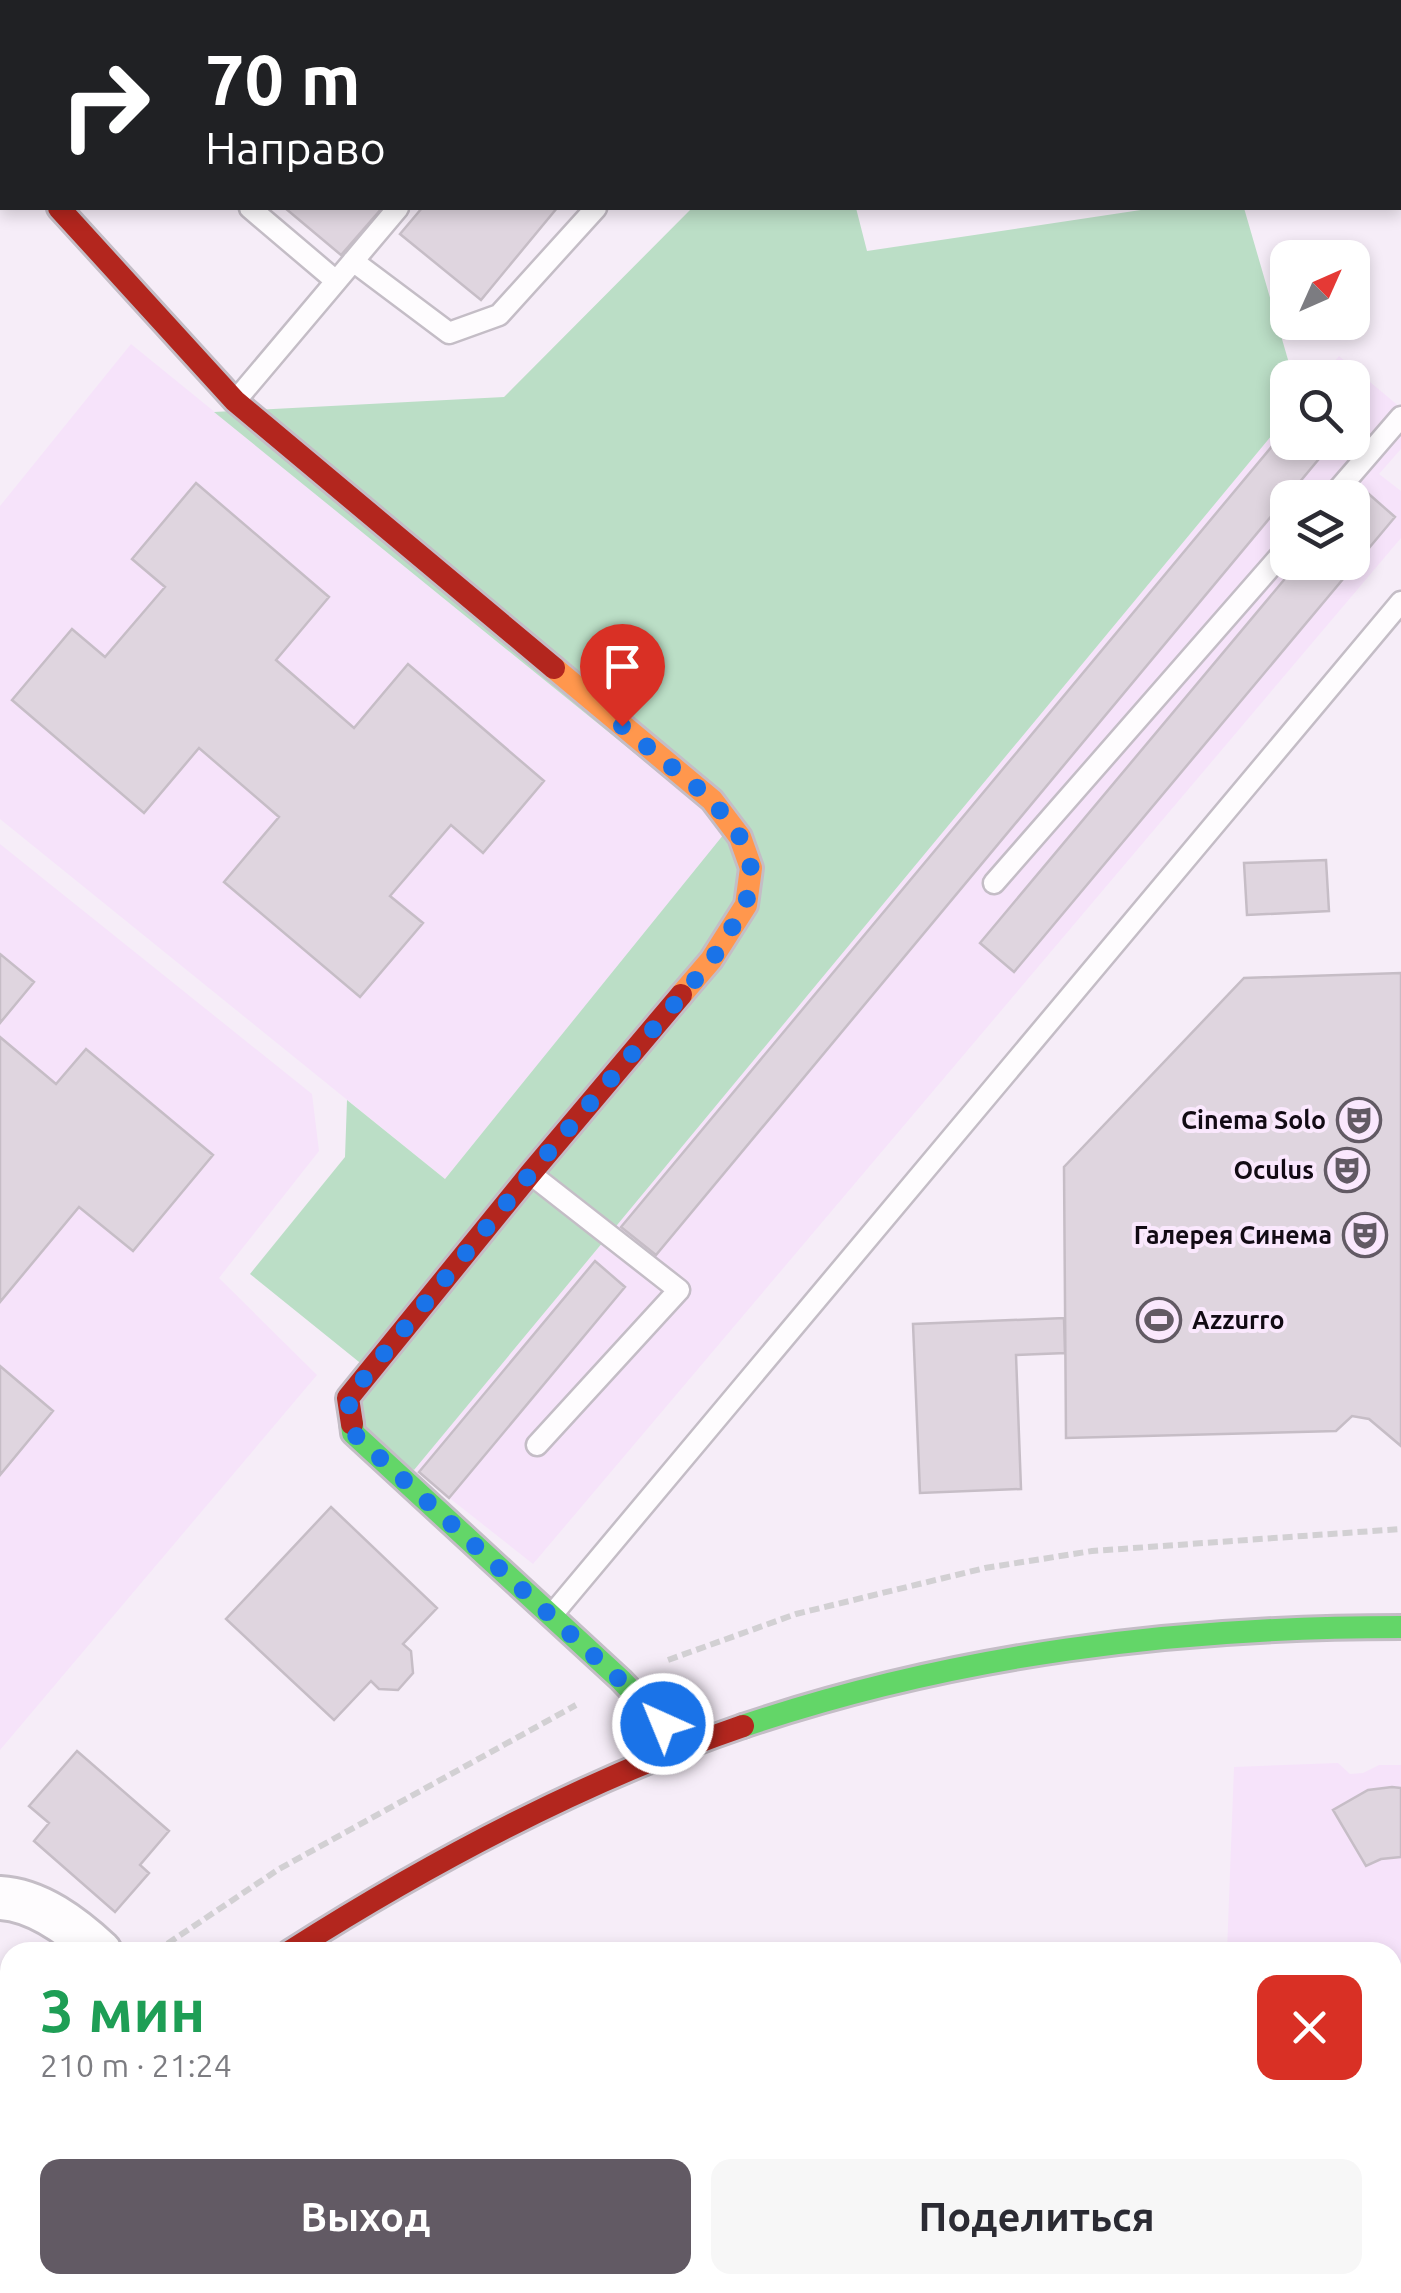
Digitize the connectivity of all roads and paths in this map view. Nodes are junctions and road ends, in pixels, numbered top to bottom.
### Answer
1 (62, 210) edge
2 (252, 210) edge
3 (396, 210) edge
4 (594, 210) edge
5 (353, 261) junction
6 (336, 281) junction
7 (235, 401) junction
8 (1401, 417) edge
9 (1347, 480) edge
10 (1270, 568) edge
11 (1401, 602) edge
12 (994, 883) dead end
13 (530, 1174) junction
14 (536, 1444) dead end
15 (551, 1616) junction
16 (1401, 1627) edge
17 (684, 1746) junction
18 (0, 1898) edge
19 (89, 1942) edge
20 (305, 1942) edge

1 - 7 street
2 - 6 lane
3 - 5 lane
4 - 5 lane
5 - 6 lane
6 - 7 lane
7 - 13 street
8 - 9 lane
10 - 12 lane
11 - 15 lane
13 - 14 lane
13 - 15 street
15 - 17 street
16 - 17 street
17 - 20 street
18 - 19 street

